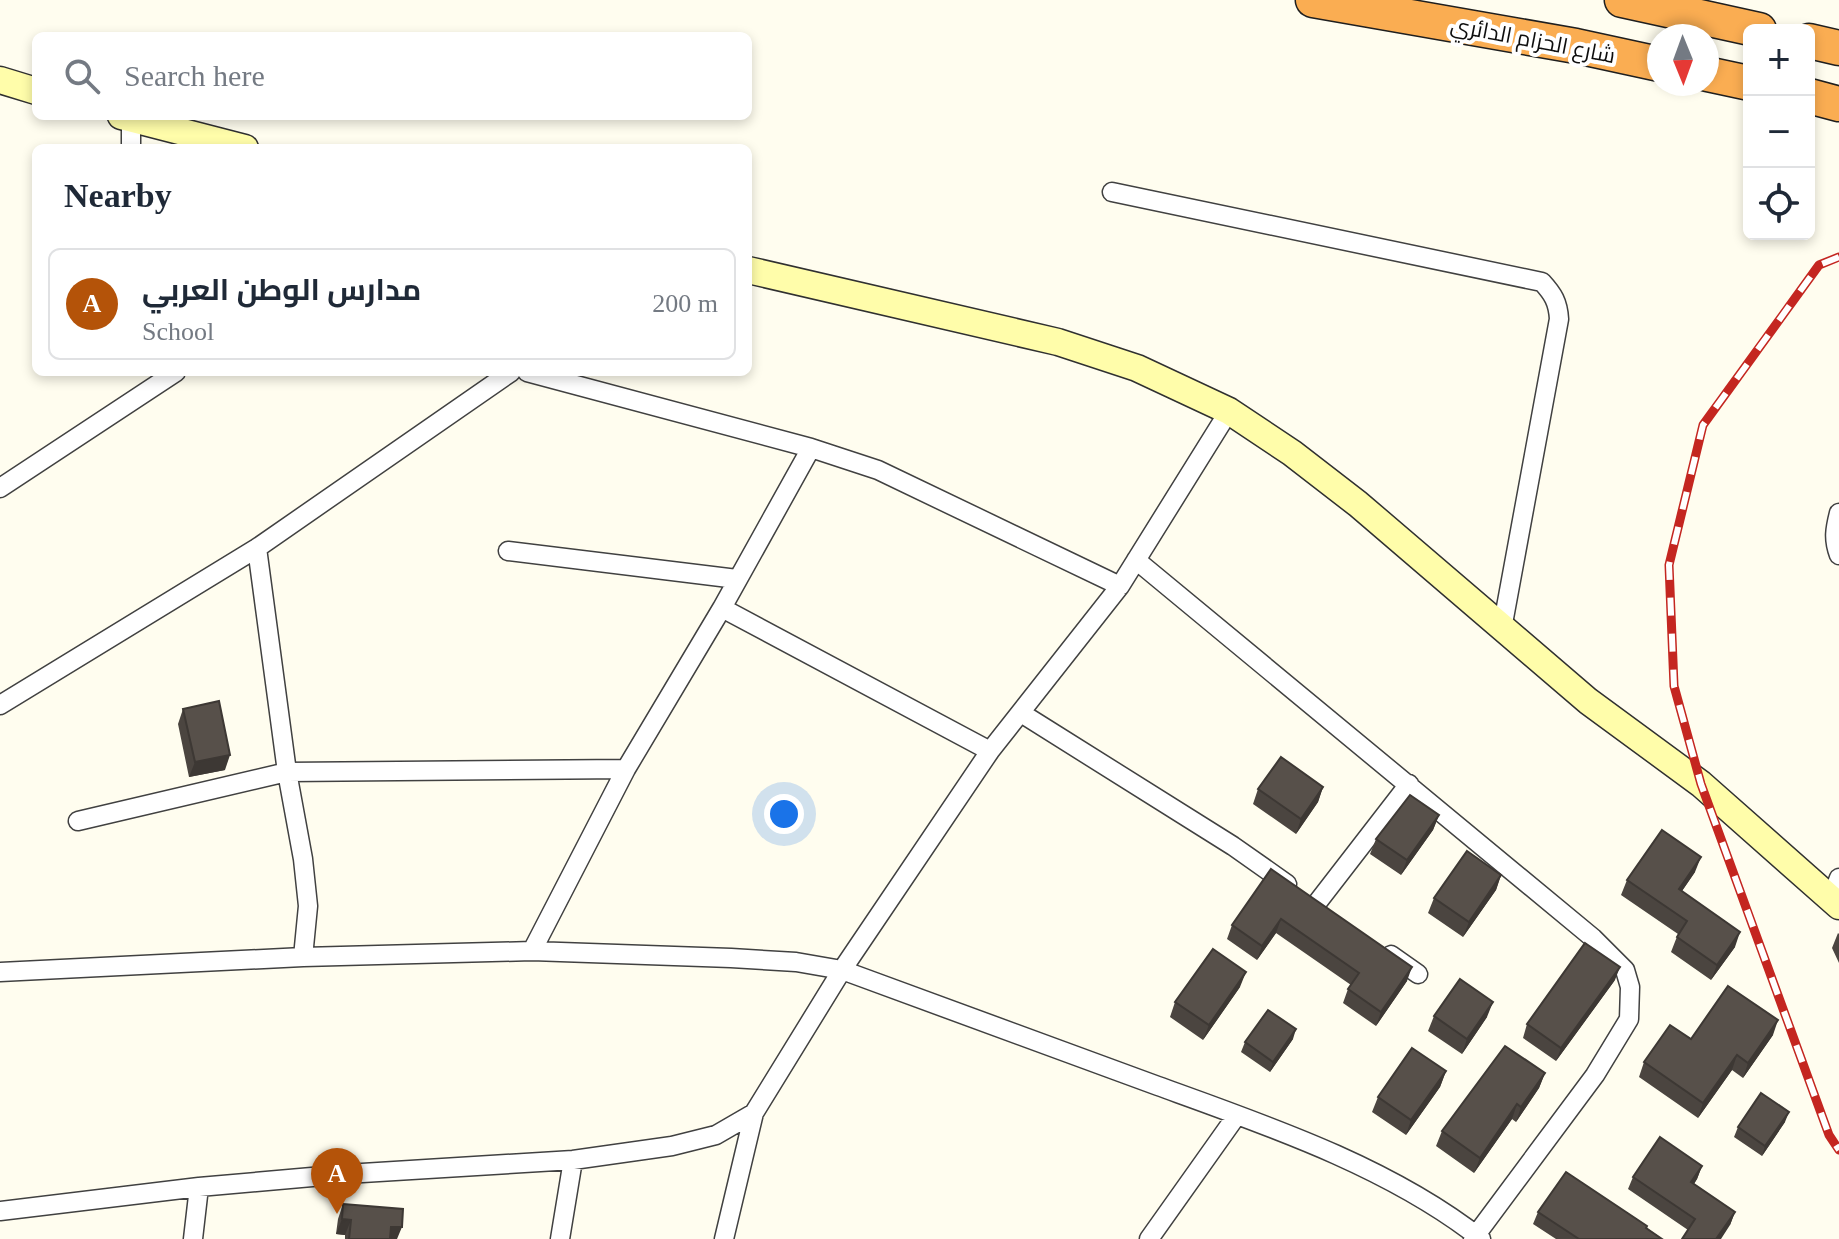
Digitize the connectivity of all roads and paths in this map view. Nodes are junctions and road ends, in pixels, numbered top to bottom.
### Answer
1 (1313, 0) edge
2 (1622, 0) edge
3 (1743, 26) edge
4 (1815, 42) edge
5 (1839, 48) edge
6 (1647, 61) edge
7 (1719, 77) edge
8 (0, 80) edge
9 (1743, 82) edge
10 (32, 90) edge
11 (1815, 98) edge
12 (1839, 104) edge
13 (126, 120) edge
14 (138, 120) edge
15 (130, 144) edge
16 (230, 144) edge
17 (1112, 192) dead end
18 (752, 271) edge
19 (170, 376) edge
20 (505, 376) edge
21 (542, 376) edge
22 (1229, 411) junction
23 (811, 448) junction
24 (0, 488) edge
25 (1839, 513) edge
26 (257, 548) junction
27 (508, 551) dead end
28 (1839, 555) edge
29 (1136, 560) junction
30 (737, 579) junction
31 (1120, 586) junction
32 (722, 608) junction
33 (1502, 629) junction
34 (0, 705) edge
35 (1021, 713) junction
36 (990, 751) junction
37 (626, 769) junction
38 (287, 772) junction
39 (1409, 784) junction
40 (78, 821) dead end
41 (1836, 894) edge
42 (1380, 947) edge
43 (532, 951) junction
44 (303, 957) junction
45 (842, 970) junction
46 (0, 972) edge
47 (1418, 974) dead end
48 (754, 1113) junction
49 (1237, 1115) junction
50 (573, 1160) junction
51 (199, 1187) junction
52 (0, 1211) edge
53 (1477, 1238) edge
54 (193, 1239) edge
55 (560, 1239) edge
56 (724, 1239) edge
57 (1149, 1239) edge

1 - 6 highway, شارع الحزام الدائري
2 - 3 highway
4 - 5 highway
7 - 9 highway
8 - 10 street
11 - 12 highway
13 - 15 street
14 - 16 street
17 - 33 street
18 - 22 street
19 - 24 street
20 - 26 street
21 - 23 street
22 - 29 street
22 - 33 street
23 - 30 street
23 - 31 street
25 - 28 street
26 - 34 street
26 - 38 street
27 - 30 street
29 - 31 street
29 - 39 street
30 - 32 street
31 - 35 street
32 - 36 street
32 - 37 street
33 - 41 street
35 - 36 street
35 - 39 street
36 - 45 street
37 - 38 street
37 - 43 street
38 - 40 street
38 - 44 street
39 - 53 street
42 - 47 street
43 - 44 street
43 - 45 street
44 - 46 street
45 - 48 street
45 - 49 street
48 - 50 street
48 - 56 street
49 - 53 street
49 - 57 street
50 - 51 street
50 - 55 street
51 - 52 street
51 - 54 street

